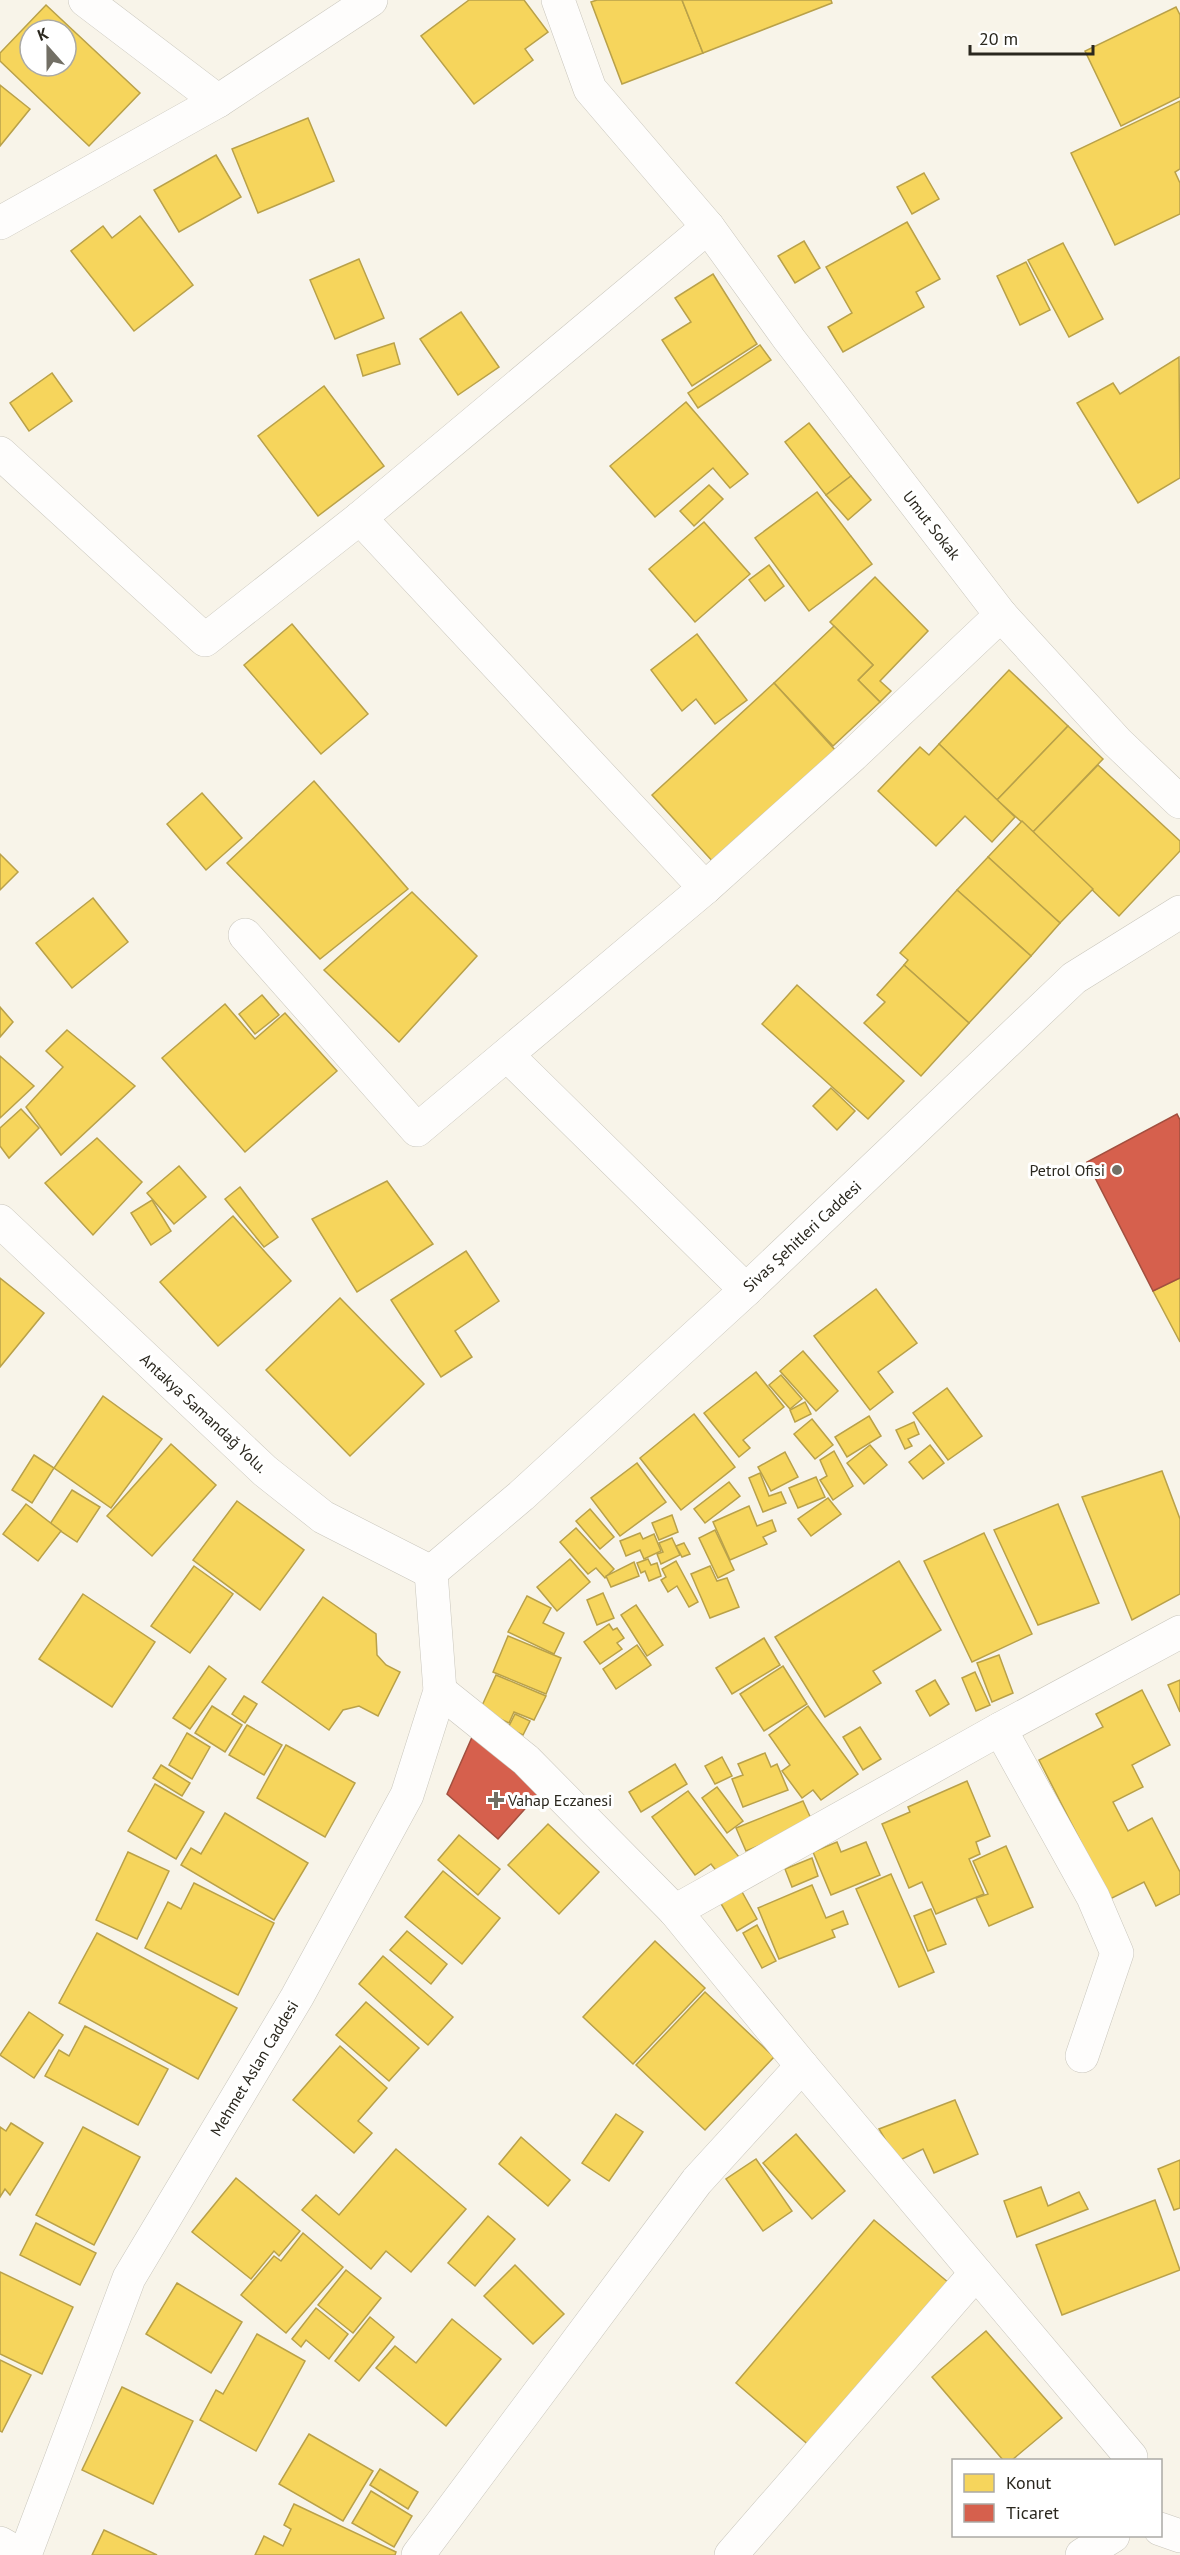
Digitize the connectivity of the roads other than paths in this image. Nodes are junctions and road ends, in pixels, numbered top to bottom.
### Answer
1 (84, 0) edge
2 (371, 0) edge
3 (558, 0) edge
4 (218, 101) junction
5 (0, 223) edge
6 (708, 227) junction
7 (0, 453) edge
8 (360, 518) junction
9 (1001, 615) junction
10 (1180, 802) edge
11 (705, 888) junction
12 (1180, 912) edge
13 (245, 935) dead end
14 (507, 1055) junction
15 (0, 1221) edge
16 (746, 1290) junction
17 (431, 1572) junction
18 (1180, 1632) edge
19 (440, 1691) junction
20 (1000, 1729) junction
21 (675, 1911) junction
22 (1082, 2056) dead end
23 (802, 2066) junction
24 (976, 2273) junction
25 (1131, 2459) edge
26 (1162, 2529) edge
27 (1180, 2536) edge
28 (1110, 2537) edge
29 (0, 2543) edge
30 (23, 2555) edge
31 (418, 2555) edge
32 (731, 2555) edge
33 (1082, 2555) edge

1 - 4 street
2 - 4 street
3 - 6 street, Umut Sokak
4 - 5 street
6 - 8 street
6 - 9 street, Umut Sokak
7 - 8 street
8 - 11 street
9 - 10 street, Umut Sokak
9 - 11 street
11 - 14 street
12 - 16 street, Sivas Şehitleri Caddesi
13 - 14 street
14 - 16 street
15 - 17 street, Antakya Samandağ Yolu.
16 - 17 street, Sivas Şehitleri Caddesi
17 - 19 street, Mehmet Aslan Caddesi
18 - 20 street
19 - 21 street
19 - 30 street, Mehmet Aslan Caddesi
20 - 21 street
20 - 22 street
21 - 23 street
23 - 24 street
23 - 31 street
24 - 25 street
24 - 32 street
26 - 27 street
28 - 33 street
29 - 30 street

